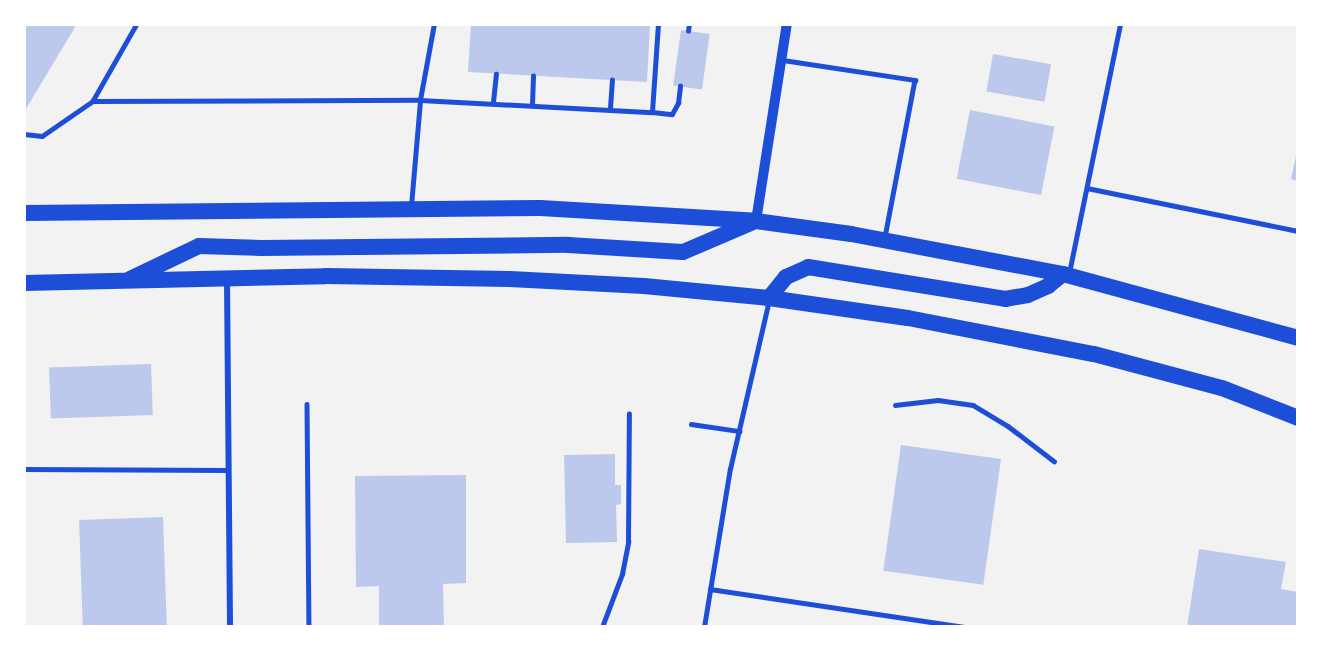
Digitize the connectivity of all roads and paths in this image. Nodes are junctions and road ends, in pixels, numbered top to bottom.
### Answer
1 (137, 24) edge
2 (434, 24) edge
3 (658, 24) edge
4 (689, 24) edge
5 (787, 24) edge
6 (1120, 24) edge
7 (688, 31) dead end
8 (782, 60) junction
9 (496, 74) dead end
10 (533, 76) dead end
11 (612, 80) dead end
12 (680, 86) dead end
13 (420, 100) junction
14 (93, 101) junction
15 (493, 102) junction
16 (532, 105) junction
17 (610, 108) junction
18 (652, 112) junction
19 (24, 134) edge
20 (1087, 188) junction
21 (411, 208) junction
22 (24, 213) edge
23 (756, 221) junction
24 (1298, 231) edge
25 (885, 241) junction
26 (1066, 275) junction
27 (226, 280) junction
28 (124, 282) junction
29 (24, 283) edge
30 (770, 298) junction
31 (1298, 338) edge
32 (307, 404) dead end
33 (896, 405) dead end
34 (628, 414) dead end
35 (1298, 418) edge
36 (691, 424) dead end
37 (740, 431) junction
38 (1054, 461) dead end
39 (24, 469) edge
40 (228, 470) junction
41 (710, 589) junction
42 (230, 627) edge
43 (309, 627) edge
44 (602, 627) edge
45 (704, 627) edge
46 (964, 627) edge

1 - 14 lane
2 - 13 lane
3 - 18 lane
4 - 7 lane
5 - 8 street
6 - 20 lane
8 - 23 street
8 - 25 lane
9 - 15 lane
10 - 16 lane
11 - 17 lane
12 - 18 lane
13 - 14 lane
13 - 15 lane
13 - 21 lane
14 - 19 lane
15 - 16 lane
16 - 17 lane
17 - 18 lane
20 - 24 lane
20 - 26 lane
21 - 22 highway
21 - 23 highway
23 - 25 highway
23 - 28 highway
25 - 26 highway
26 - 30 highway
26 - 31 highway
27 - 28 highway
27 - 30 highway
27 - 40 street
28 - 29 highway
30 - 35 highway
30 - 37 lane
32 - 43 lane
33 - 38 lane
34 - 44 lane
36 - 37 lane
37 - 41 lane
39 - 40 lane
40 - 42 street
41 - 45 lane
41 - 46 lane

